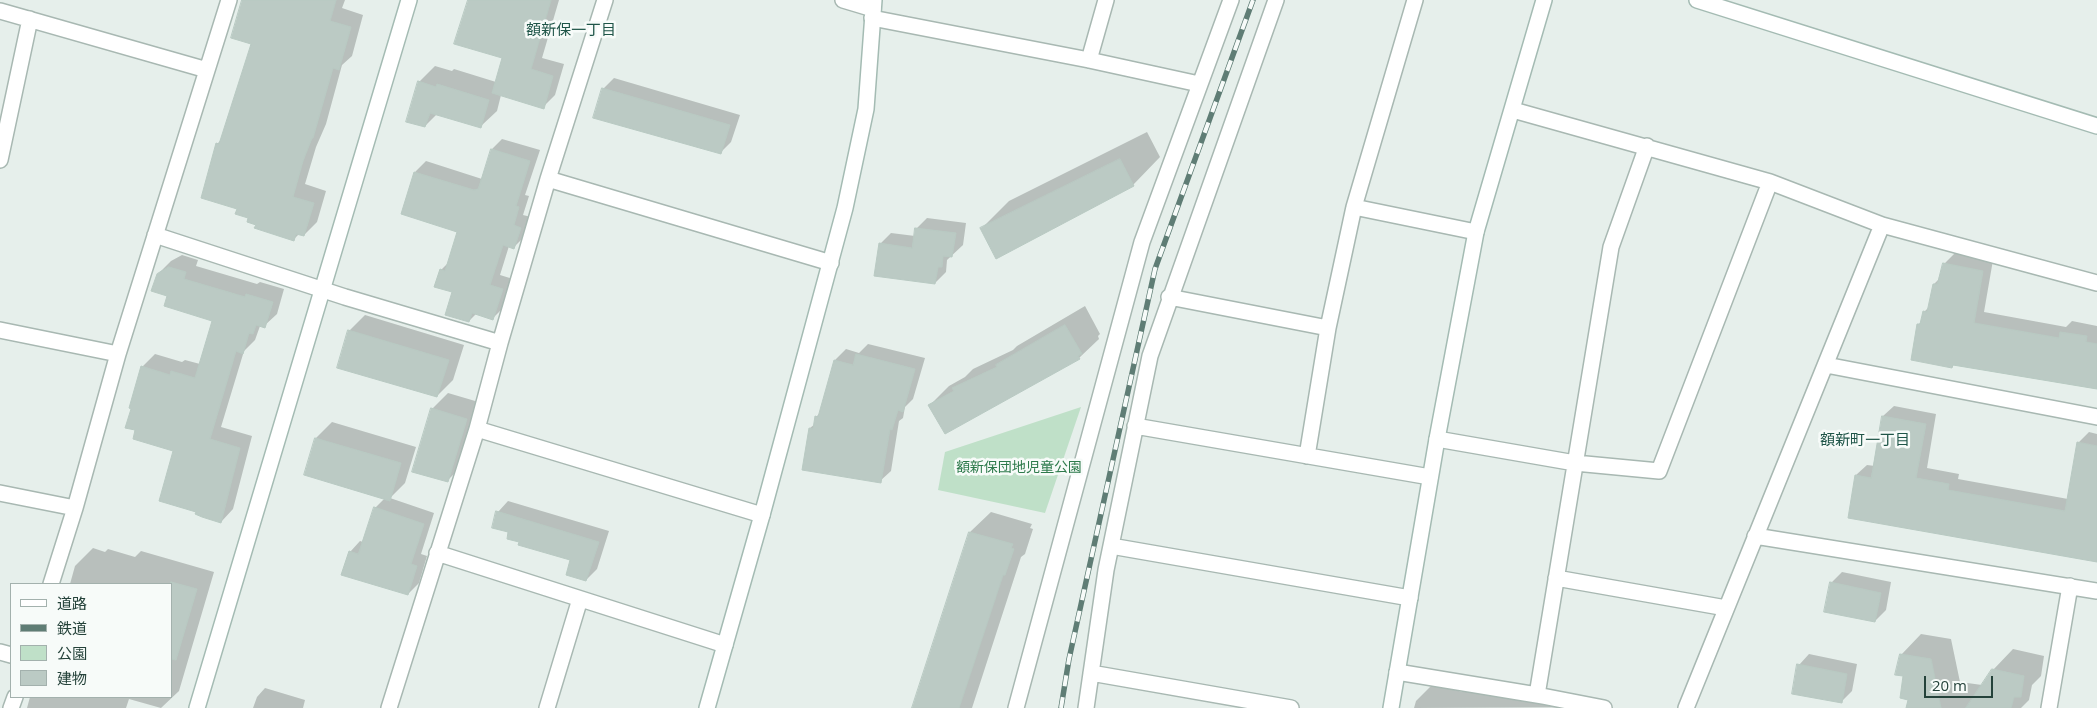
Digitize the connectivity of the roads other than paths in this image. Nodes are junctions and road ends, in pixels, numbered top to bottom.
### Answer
1 (229, 0) edge
2 (409, 0) edge
3 (605, 0) edge
4 (844, 0) edge
5 (1106, 0) edge
6 (1231, 0) edge
7 (1276, 0) edge
8 (1415, 0) edge
9 (1544, 0) edge
10 (1697, 0) edge
11 (873, 9) edge
12 (0, 11) edge
13 (30, 19) junction
14 (1089, 60) junction
15 (207, 70) junction
16 (1199, 84) junction
17 (1512, 110) junction
18 (2097, 126) edge
19 (1648, 146) junction
20 (0, 160) edge
21 (548, 179) junction
22 (1770, 182) junction
23 (1354, 207) junction
24 (1882, 225) junction
25 (1476, 232) junction
26 (156, 235) junction
27 (831, 263) junction
28 (2097, 283) edge
29 (322, 290) junction
30 (1169, 297) junction
31 (1328, 328) junction
32 (0, 330) edge
33 (500, 343) junction
34 (118, 354) junction
35 (1826, 365) junction
36 (2097, 417) edge
37 (1136, 426) junction
38 (476, 429) junction
39 (1437, 439) junction
40 (1307, 456) junction
41 (1575, 463) junction
42 (1430, 477) junction
43 (0, 493) edge
44 (75, 508) junction
45 (762, 515) junction
46 (1755, 536) junction
47 (1111, 546) junction
48 (437, 553) junction
49 (1556, 578) junction
50 (51, 583) edge
51 (2070, 586) junction
52 (2097, 591) edge
53 (1410, 598) junction
54 (580, 599) junction
55 (1726, 608) junction
56 (725, 646) junction
57 (1397, 672) junction
58 (1091, 673) junction
59 (1543, 696) junction
60 (198, 708) edge
61 (389, 708) edge
62 (547, 708) edge
63 (707, 708) edge
64 (1016, 708) edge
65 (1086, 708) edge
66 (1291, 708) edge
67 (1391, 708) edge
68 (1604, 708) edge
69 (1686, 708) edge
70 (2049, 708) edge

1 - 15 street
2 - 29 street
3 - 21 street
4 - 11 street
5 - 14 street
6 - 16 street
7 - 30 street
8 - 23 street
9 - 17 street
10 - 18 street
11 - 14 street
11 - 27 street
12 - 13 street
13 - 15 street
13 - 20 street
14 - 16 street
15 - 26 street
16 - 64 street
17 - 19 street
17 - 25 street
19 - 22 street
19 - 41 street
21 - 27 street
21 - 33 street
22 - 24 street
22 - 41 street
23 - 25 street
23 - 31 street
24 - 28 street
24 - 35 street
25 - 39 street
26 - 29 street
26 - 34 street
27 - 45 street
29 - 33 street
29 - 60 street
30 - 31 street
30 - 37 street
31 - 40 street
32 - 34 street
33 - 38 street
34 - 44 street
35 - 36 street
35 - 46 street
37 - 40 street
37 - 47 street
38 - 45 street
38 - 48 street
39 - 41 street
39 - 42 street
40 - 42 street
41 - 49 street
42 - 53 street
43 - 44 street
44 - 50 street
45 - 56 street
46 - 51 street
46 - 55 street
47 - 53 street
47 - 58 street
48 - 54 street
48 - 61 street
49 - 55 street
49 - 59 street
51 - 52 street
51 - 70 street
53 - 57 street
54 - 56 street
54 - 62 street
55 - 69 street
56 - 63 street
57 - 59 street
57 - 67 street
58 - 65 street
58 - 66 street
59 - 68 street

